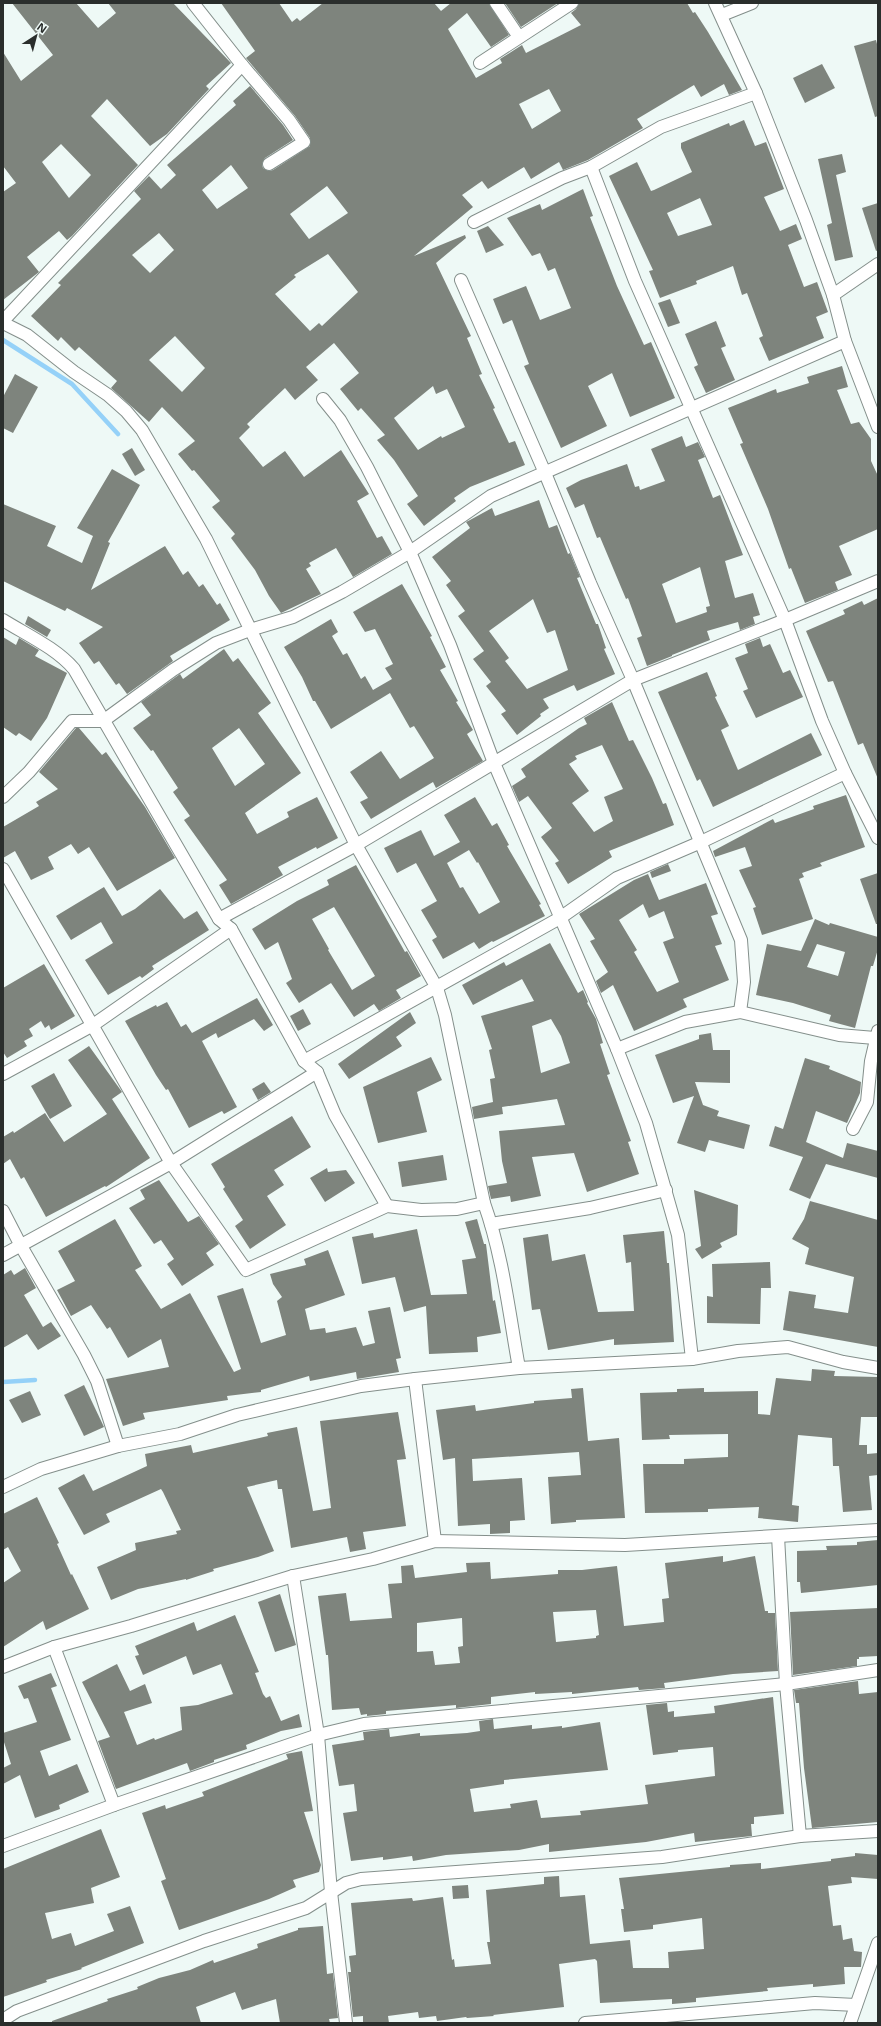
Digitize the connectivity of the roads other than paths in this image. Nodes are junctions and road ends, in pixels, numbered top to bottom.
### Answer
1 (193, 3) edge
2 (496, 3) edge
3 (572, 3) edge
4 (715, 3) edge
5 (752, 3) edge
6 (722, 15) junction
7 (520, 37) junction
8 (480, 63) dead end
9 (242, 65) junction
10 (756, 94) junction
11 (269, 164) dead end
12 (591, 167) junction
13 (474, 222) dead end
14 (878, 264) edge
15 (462, 280) dead end
16 (833, 295) junction
17 (3, 322) edge
18 (845, 341) junction
19 (323, 399) dead end
20 (692, 407) junction
21 (878, 427) edge
22 (545, 473) junction
23 (410, 552) junction
24 (878, 581) edge
25 (3, 620) edge
26 (785, 620) junction
27 (250, 630) junction
28 (634, 680) junction
29 (103, 721) junction
30 (494, 763) junction
31 (845, 773) junction
32 (3, 797) edge
33 (878, 838) edge
34 (701, 842) junction
35 (356, 845) junction
36 (3, 869) edge
37 (560, 918) junction
38 (219, 919) junction
39 (231, 929) junction
40 (436, 988) junction
41 (740, 1012) junction
42 (92, 1025) junction
43 (876, 1034) edge
44 (617, 1049) junction
45 (304, 1061) junction
46 (317, 1072) junction
47 (3, 1074) edge
48 (872, 1103) edge
49 (853, 1129) dead end
50 (171, 1163) junction
51 (666, 1190) junction
52 (484, 1203) junction
53 (387, 1206) junction
54 (3, 1211) edge
55 (491, 1224) junction
56 (20, 1246) junction
57 (3, 1255) edge
58 (692, 1359) junction
59 (519, 1368) junction
60 (878, 1368) edge
61 (415, 1379) junction
62 (118, 1446) junction
63 (3, 1487) edge
64 (878, 1530) edge
65 (778, 1536) junction
66 (435, 1541) junction
67 (293, 1576) junction
68 (54, 1647) junction
69 (3, 1667) edge
70 (878, 1670) edge
71 (786, 1684) junction
72 (318, 1735) junction
73 (114, 1805) junction
74 (878, 1831) edge
75 (800, 1836) junction
76 (3, 1846) edge
77 (330, 1892) junction
78 (878, 1943) edge
79 (856, 2005) junction
80 (3, 2020) edge
81 (346, 2023) edge
82 (585, 2023) edge
83 (850, 2023) edge

1 - 9 street
2 - 7 street
3 - 7 street
4 - 6 street
5 - 6 street
6 - 10 street
7 - 8 street
9 - 11 street
9 - 17 street
10 - 12 street
10 - 16 street
12 - 13 street
12 - 20 street
14 - 16 street
15 - 22 street
16 - 18 street
17 - 27 street
18 - 20 street
18 - 21 street
19 - 23 street
20 - 22 street
20 - 26 street
22 - 23 street
22 - 28 street
23 - 27 street
23 - 30 street
24 - 26 street
25 - 29 street
26 - 28 street
26 - 31 street
27 - 29 street
27 - 35 street
28 - 30 street
28 - 34 street
29 - 32 street
29 - 38 street
30 - 35 street
30 - 37 street
31 - 33 street
31 - 34 street
34 - 37 street
34 - 41 street
35 - 38 street
35 - 40 street
36 - 42 street
37 - 40 street
37 - 44 street
38 - 39 street
39 - 42 street
39 - 45 street
40 - 45 street
40 - 52 street
41 - 43 street
41 - 44 street
42 - 47 street
42 - 50 street
43 - 48 street
44 - 51 street
45 - 46 street
46 - 50 street
46 - 53 street
48 - 49 street
50 - 53 street
50 - 56 street
51 - 55 street
51 - 58 street
52 - 53 street
52 - 55 street
54 - 56 street
55 - 59 street
56 - 57 street
56 - 62 street
58 - 59 street
58 - 60 street
59 - 61 street
61 - 62 street
61 - 66 street
62 - 63 street
64 - 65 street
65 - 66 street
65 - 71 street
66 - 67 street
67 - 68 street
67 - 72 street
68 - 69 street
68 - 73 street
70 - 71 street
71 - 72 street
71 - 75 street
72 - 73 street
72 - 77 street
73 - 76 street
74 - 75 street
75 - 77 street
77 - 80 street
77 - 81 street
78 - 79 street
79 - 82 street
79 - 83 street

